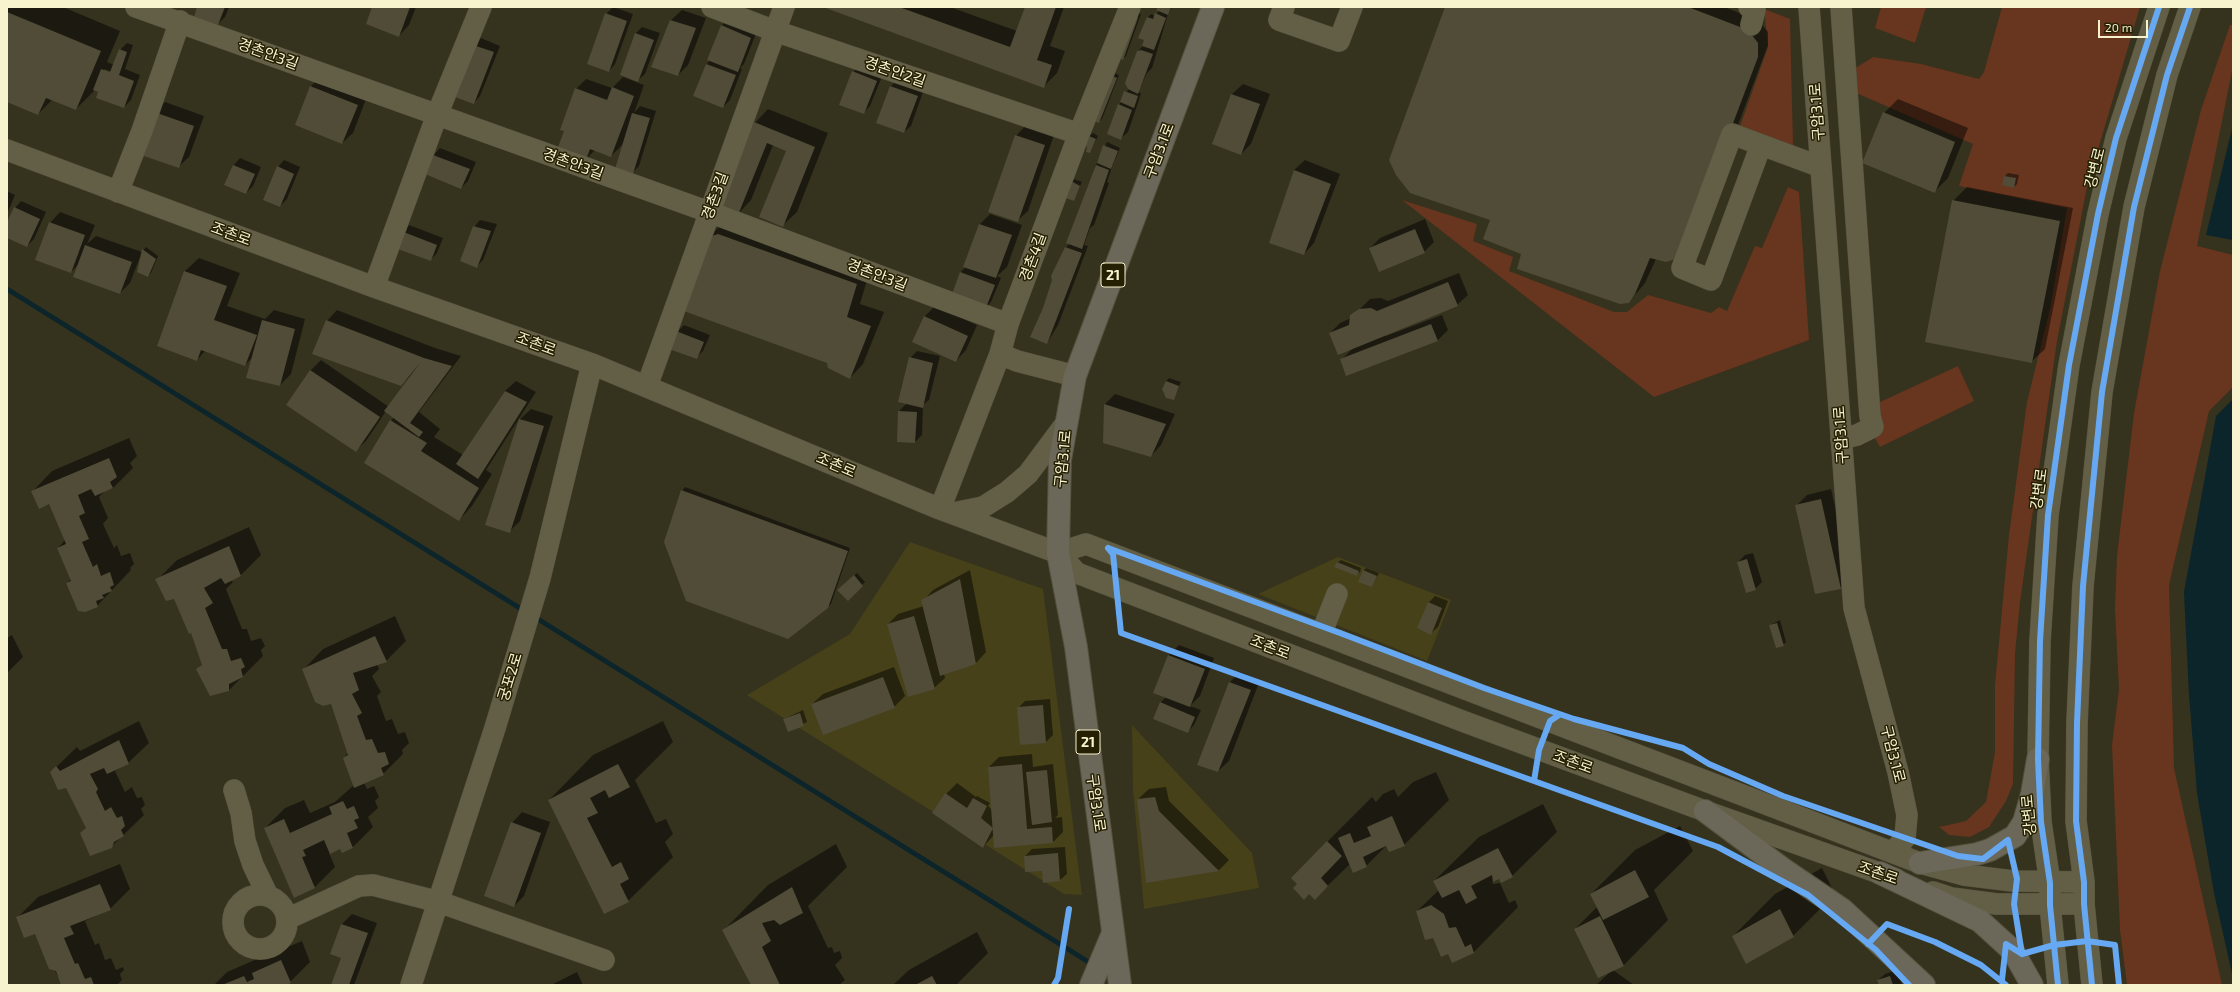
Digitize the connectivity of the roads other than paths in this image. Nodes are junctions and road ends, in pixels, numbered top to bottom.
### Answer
1 (136, 7) edge
2 (481, 7) edge
3 (712, 7) edge
4 (784, 7) edge
5 (1130, 7) edge
6 (1213, 7) edge
7 (1284, 7) edge
8 (1352, 7) edge
9 (1809, 7) edge
10 (1841, 7) edge
11 (2159, 7) edge
12 (2190, 7) edge
13 (180, 21) junction
14 (776, 31) junction
15 (437, 116) junction
16 (1078, 134) junction
17 (1761, 145) junction
18 (7, 150) edge
19 (1821, 167) junction
20 (118, 192) junction
21 (709, 212) junction
22 (374, 287) junction
23 (1008, 324) junction
24 (1000, 354) junction
25 (592, 364) junction
26 (1075, 376) junction
27 (647, 386) junction
28 (1066, 423) junction
29 (1841, 439) junction
30 (946, 511) junction
31 (1058, 553) junction
32 (1337, 594) dead end
33 (1316, 632) junction
34 (2038, 759) junction
35 (234, 790) dead end
36 (1705, 811) junction
37 (1893, 852) junction
38 (1920, 862) junction
39 (1880, 873) junction
40 (2084, 882) junction
41 (2050, 883) junction
42 (268, 896) junction
43 (439, 902) junction
44 (2084, 904) junction
45 (2050, 905) junction
46 (287, 919) junction
47 (1113, 932) junction
48 (604, 960) dead end
49 (411, 985) edge
50 (1092, 985) edge
51 (1120, 985) edge
52 (1924, 985) edge
53 (2032, 985) edge
54 (2058, 985) edge
55 (2092, 985) edge

1 - 13 street, 경촌안3길
2 - 15 street
3 - 14 street, 경촌안2길
4 - 14 street, 경촌3길
5 - 16 street, 경촌4길
6 - 26 main road, 구암3.1로 / 21
7 - 8 street
9 - 19 street, 구암3.1로
10 - 29 street
11 - 34 street, 강변로
12 - 40 street
13 - 15 street, 경촌안3길
13 - 20 street
14 - 16 street, 경촌안2길
14 - 21 street, 경촌3길
15 - 21 street, 경촌안3길
15 - 22 street
16 - 23 street, 경촌4길
17 - 17 street
17 - 19 street
18 - 20 street, 조촌로
19 - 29 street, 구암3.1로
20 - 22 street, 조촌로
21 - 23 street, 경촌안3길
21 - 27 street, 경촌3길
22 - 25 street, 조촌로
23 - 24 street, 경촌4길
24 - 26 street
24 - 30 street, 경촌4길
25 - 27 street, 조촌로
25 - 43 street, 궁포2로
26 - 28 main road, 구암3.1로 / 21
27 - 30 street, 조촌로
28 - 30 street
28 - 31 main road, 구암3.1로 / 21
29 - 37 street, 구암3.1로
30 - 31 street, 조촌로
31 - 33 street, 조촌로
31 - 36 street, 조촌로
31 - 47 main road, 구암3.1로 / 21
32 - 33 street
33 - 37 street, 조촌로
34 - 38 main road
34 - 41 street, 강변로
35 - 42 street
36 - 39 street, 조촌로
36 - 52 main road
37 - 38 street, 조촌로
38 - 41 street, 조촌로
39 - 45 street, 조촌로
39 - 53 main road
40 - 41 street, 조촌로
40 - 44 street
41 - 45 street, 강변로
42 - 46 street
42 - 46 street
43 - 46 street
43 - 48 street
43 - 49 street, 궁포2로
44 - 45 street, 조촌로
44 - 55 street
45 - 54 street, 강변로
47 - 50 main road
47 - 51 main road, 21

